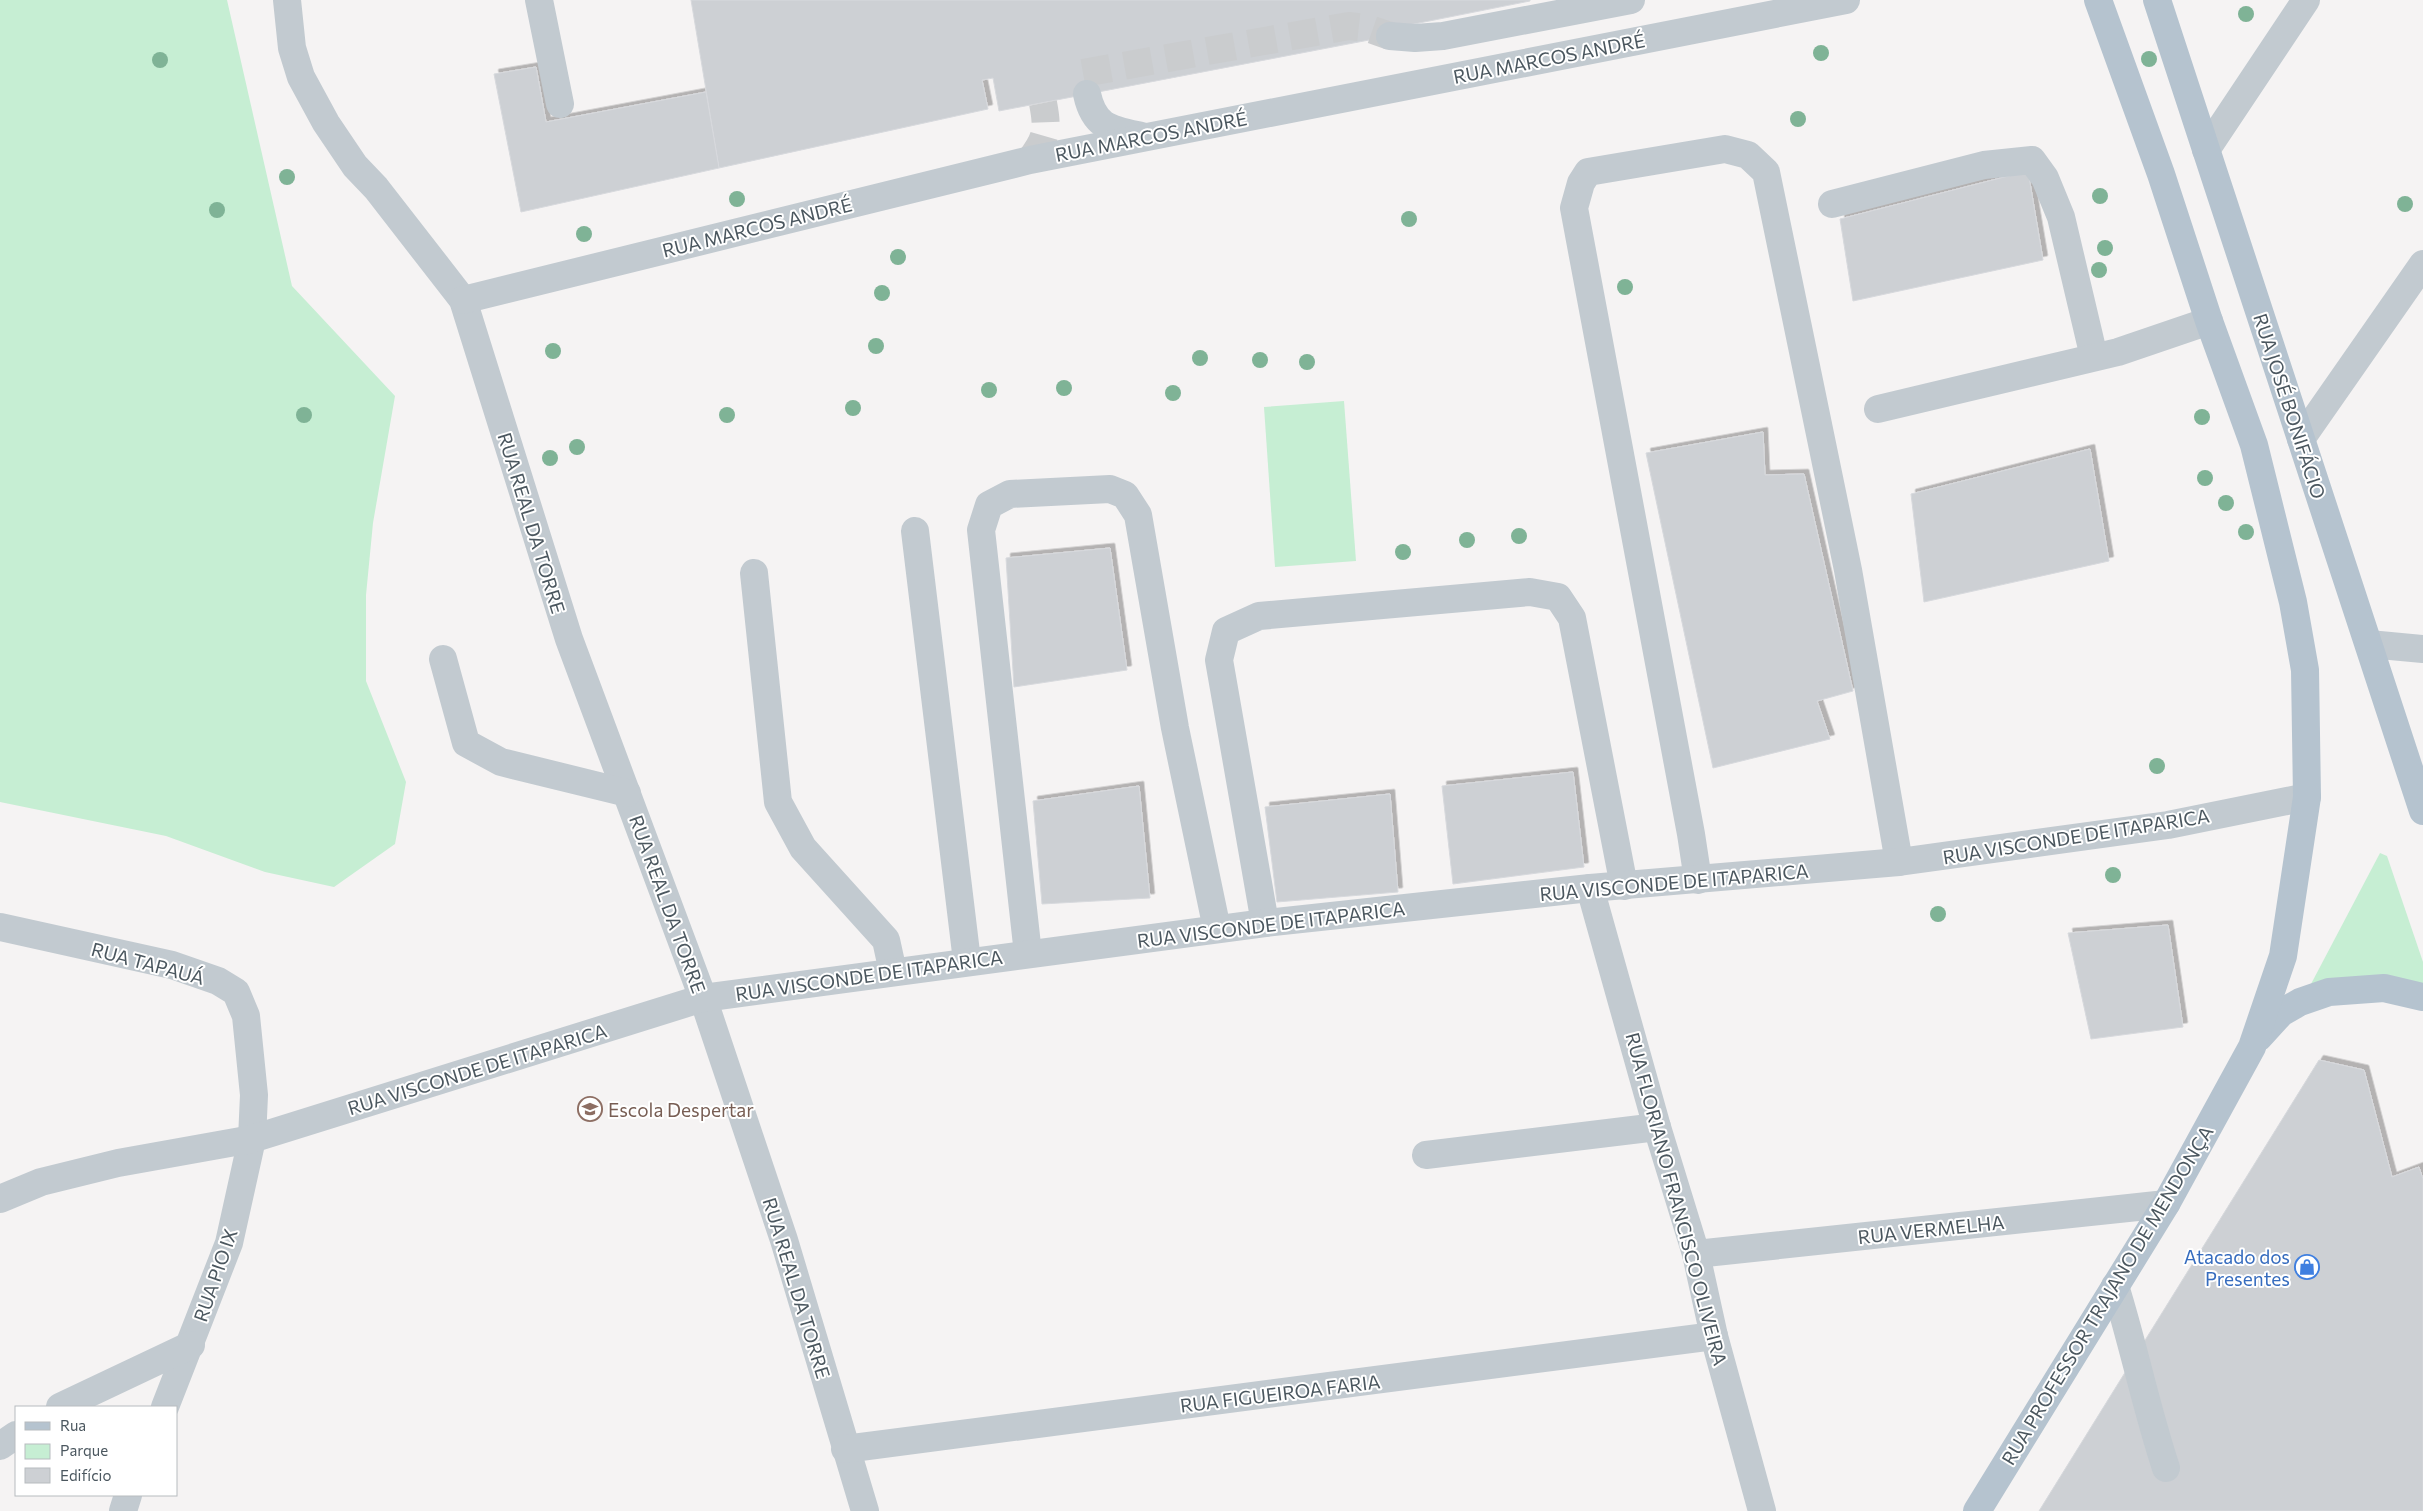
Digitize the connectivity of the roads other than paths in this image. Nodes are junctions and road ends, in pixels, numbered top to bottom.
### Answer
1 (287, 0) edge
2 (539, 0) edge
3 (1630, 0) edge
4 (1846, 0) edge
5 (2098, 0) edge
6 (2157, 0) edge
7 (2306, 0) edge
8 (1390, 36) tunnel mouth
9 (1087, 94) dead end
10 (560, 104) dead end
11 (1145, 137) junction
12 (2206, 150) junction
13 (1832, 204) dead end
14 (2423, 264) edge
15 (463, 300) junction
16 (2209, 321) junction
17 (2094, 357) junction
18 (1878, 409) dead end
19 (2301, 439) junction
20 (915, 531) dead end
21 (754, 573) dead end
22 (2369, 644) junction
23 (2423, 649) edge
24 (443, 659) dead end
25 (2420, 792) edge
26 (626, 793) junction
27 (2307, 797) junction
28 (1899, 862) junction
29 (1698, 880) junction
30 (1624, 886) junction
31 (1590, 888) junction
32 (1264, 923) junction
33 (0, 927) edge
34 (1216, 929) junction
35 (1028, 954) junction
36 (967, 961) junction
37 (893, 972) junction
38 (2423, 997) edge
39 (703, 998) junction
40 (2252, 1047) junction
41 (1657, 1127) junction
42 (252, 1139) junction
43 (1426, 1155) dead end
44 (3, 1190) edge
45 (2166, 1204) junction
46 (1696, 1254) junction
47 (2115, 1286) junction
48 (1714, 1336) junction
49 (191, 1345) junction
50 (62, 1406) edge
51 (164, 1406) edge
52 (15, 1436) edge
53 (0, 1446) edge
54 (845, 1449) junction
55 (2166, 1468) dead end
56 (128, 1496) edge
57 (123, 1511) edge
58 (866, 1511) edge
59 (1762, 1511) edge
60 (1977, 1511) edge

1 - 15 street
2 - 10 street
3 - 8 street
4 - 11 street, RUA MARCOS ANDRÉ
5 - 16 main road
6 - 12 main road, RUA JOSÉ BONIFÁCIO
7 - 12 street
9 - 11 street
11 - 15 street, RUA MARCOS ANDRÉ
12 - 19 main road, RUA JOSÉ BONIFÁCIO
13 - 17 street
14 - 19 street
15 - 26 street, RUA REAL DA TORRE
16 - 17 street
16 - 27 main road, RUA PROFESSOR TRAJANO DE MENDONÇA
17 - 18 street
19 - 22 main road, RUA JOSÉ BONIFÁCIO
20 - 36 street
21 - 37 street
22 - 23 street
22 - 25 main road, RUA JOSÉ BONIFÁCIO
24 - 26 street
26 - 39 street, RUA REAL DA TORRE
27 - 28 street, RUA VISCONDE DE ITAPARICA
27 - 40 main road, RUA PROFESSOR TRAJANO DE MENDONÇA
28 - 29 street, RUA VISCONDE DE ITAPARICA
28 - 29 street
29 - 30 street, RUA VISCONDE DE ITAPARICA
30 - 31 street, RUA VISCONDE DE ITAPARICA
30 - 32 street
31 - 32 street, RUA VISCONDE DE ITAPARICA
31 - 41 street, RUA FLORIANO FRANCISCO OLIVEIRA
32 - 34 street, RUA VISCONDE DE ITAPARICA
33 - 42 street, RUA TAPAUÁ
34 - 35 street, RUA VISCONDE DE ITAPARICA
34 - 35 street
35 - 36 street, RUA VISCONDE DE ITAPARICA
36 - 37 street, RUA VISCONDE DE ITAPARICA
37 - 39 street, RUA VISCONDE DE ITAPARICA
38 - 40 main road
39 - 42 street, RUA VISCONDE DE ITAPARICA
39 - 54 street, RUA REAL DA TORRE
40 - 45 main road, RUA PROFESSOR TRAJANO DE MENDONÇA
41 - 43 street
41 - 46 street, RUA FLORIANO FRANCISCO OLIVEIRA
42 - 44 street, RUA VISCONDE DE ITAPARICA
42 - 49 street, RUA PIO IX
45 - 46 street, RUA VERMELHA
45 - 47 main road, RUA PROFESSOR TRAJANO DE MENDONÇA
46 - 48 street, RUA FLORIANO FRANCISCO OLIVEIRA
47 - 55 street
47 - 60 main road, RUA PROFESSOR TRAJANO DE MENDONÇA
48 - 54 street, RUA FIGUEIROA FARIA
48 - 59 street, RUA FLORIANO FRANCISCO OLIVEIRA
49 - 50 street
49 - 51 street, RUA PIO IX
52 - 53 street
54 - 58 street, RUA REAL DA TORRE
56 - 57 street

